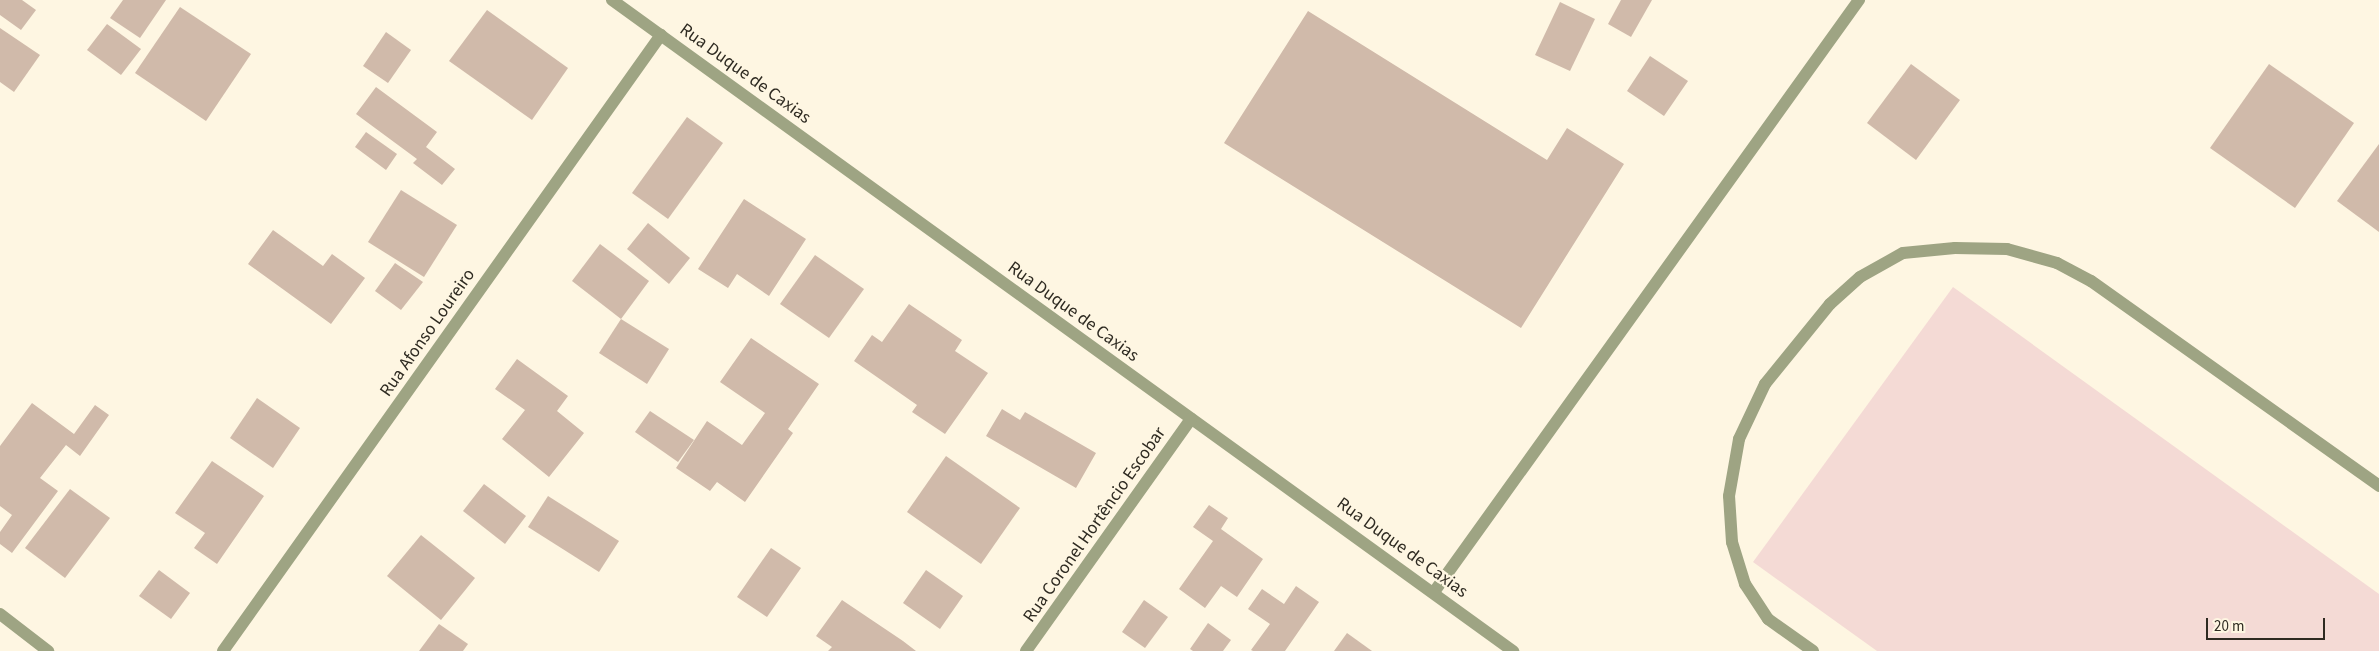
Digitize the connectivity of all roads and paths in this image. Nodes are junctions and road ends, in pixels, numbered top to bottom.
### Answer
1 (612, 0) edge
2 (1858, 1) edge
3 (661, 36) junction
4 (1191, 419) junction
5 (2379, 486) edge
6 (1434, 592) junction
7 (0, 614) edge
8 (48, 651) edge
9 (223, 651) edge
10 (1026, 651) edge
11 (1513, 651) edge
12 (1813, 651) edge

1 - 3 street, Rua Duque de Caxias
2 - 6 street
3 - 4 street, Rua Duque de Caxias
3 - 9 street, Rua Afonso Loureiro
4 - 6 street, Rua Duque de Caxias
4 - 10 street, Rua Coronel Hortêncio Escobar
5 - 12 street
6 - 11 street, Rua Duque de Caxias
7 - 8 street

